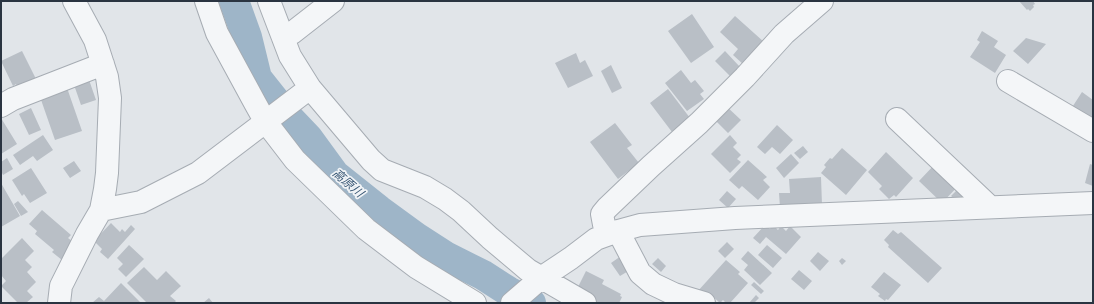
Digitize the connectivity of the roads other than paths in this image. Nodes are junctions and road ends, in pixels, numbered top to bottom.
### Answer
1 (74, 1) edge
2 (206, 1) edge
3 (269, 1) edge
4 (333, 1) edge
5 (822, 1) edge
6 (282, 36) junction
7 (103, 64) junction
8 (1008, 81) dead end
9 (310, 88) junction
10 (1, 106) edge
11 (897, 119) dead end
12 (265, 121) junction
13 (1093, 131) edge
14 (1093, 203) edge
15 (990, 207) junction
16 (101, 210) junction
17 (612, 233) junction
18 (539, 280) junction
19 (59, 303) edge
20 (475, 303) edge
21 (512, 303) edge
22 (585, 303) edge
23 (704, 303) edge

1 - 7 street
2 - 12 street
3 - 6 street
4 - 6 street
5 - 17 street
6 - 9 street
7 - 10 street
7 - 16 street
8 - 13 street
9 - 12 street
9 - 18 street
11 - 15 street
12 - 16 street
12 - 20 street
14 - 15 street
15 - 17 street
16 - 19 street
17 - 18 street
17 - 23 street
18 - 21 street
18 - 22 street

